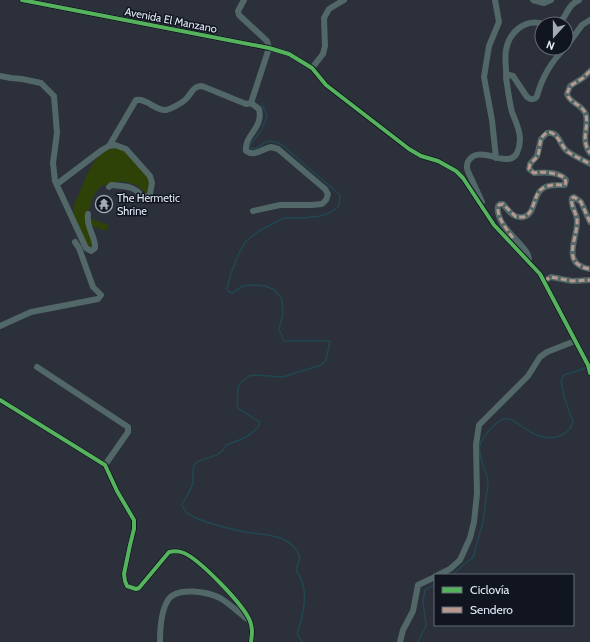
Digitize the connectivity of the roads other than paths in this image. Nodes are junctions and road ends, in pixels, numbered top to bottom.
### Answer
1 (22, 0) edge
2 (244, 0) edge
3 (344, 0) edge
4 (495, 0) edge
5 (533, 0) edge
6 (551, 0) edge
7 (580, 0) edge
8 (565, 16) edge
9 (590, 20) edge
10 (534, 22) edge
11 (574, 36) edge
12 (268, 48) junction
13 (558, 56) edge
14 (312, 68) junction
15 (590, 71) edge
16 (0, 76) edge
17 (506, 78) junction
18 (251, 103) junction
19 (109, 146) junction
20 (590, 153) edge
21 (496, 158) junction
22 (590, 164) edge
23 (57, 184) junction
24 (109, 186) dead end
25 (253, 211) dead end
26 (484, 211) junction
27 (88, 214) dead end
28 (590, 222) edge
29 (75, 242) dead end
30 (529, 262) junction
31 (590, 269) edge
32 (590, 280) edge
33 (544, 281) junction
34 (0, 326) edge
35 (575, 341) junction
36 (588, 359) edge
37 (37, 367) dead end
38 (590, 373) edge
39 (0, 400) edge
40 (105, 465) junction
41 (440, 574) edge
42 (434, 577) edge
43 (250, 621) junction
44 (160, 642) edge
45 (252, 642) edge
46 (400, 642) edge

1 - 12 street, Avenida El Manzano
2 - 12 street
3 - 14 street
4 - 21 street
5 - 6 street
7 - 8 street
9 - 11 street
10 - 17 street
12 - 14 street, Avenida El Manzano
12 - 18 street
13 - 17 street
14 - 26 street, Avenida El Manzano
15 - 20 street
16 - 23 street
17 - 21 street
18 - 19 street
18 - 25 street
19 - 23 street
19 - 24 street
21 - 26 street
22 - 30 street
23 - 27 street
26 - 30 street
28 - 31 street
29 - 34 street
30 - 33 street
32 - 33 street
33 - 35 street
35 - 36 street
35 - 41 street
36 - 38 street
37 - 40 street
39 - 40 street
40 - 43 street
42 - 46 street
43 - 44 street
43 - 45 street

